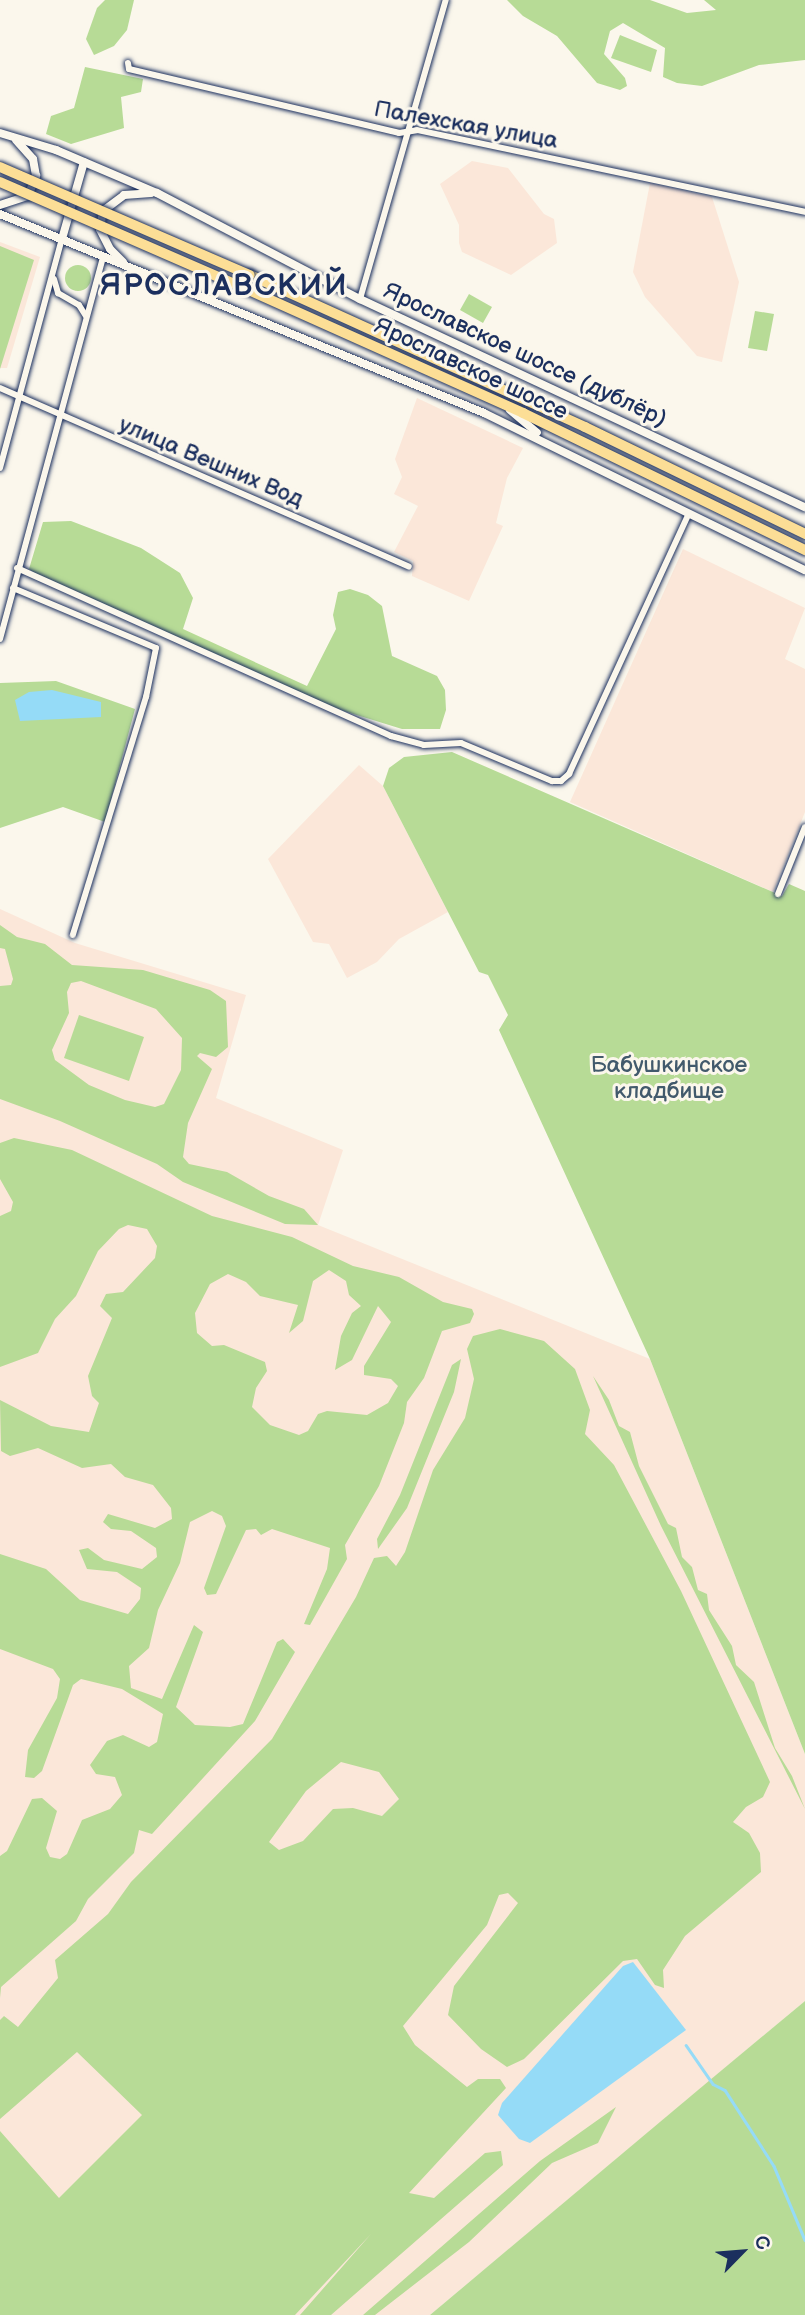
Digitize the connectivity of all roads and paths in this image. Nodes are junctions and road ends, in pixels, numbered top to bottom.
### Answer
1 (446, 0) edge
2 (128, 62) dead end
3 (407, 131) junction
4 (0, 133) edge
5 (10, 136) junction
6 (84, 162) junction
7 (0, 167) edge
8 (0, 182) edge
9 (157, 193) junction
10 (0, 205) edge
11 (805, 212) edge
12 (0, 214) edge
13 (62, 239) junction
14 (103, 256) junction
15 (130, 268) junction
16 (53, 276) junction
17 (360, 299) junction
18 (87, 318) junction
19 (0, 388) edge
20 (23, 395) junction
21 (502, 404) junction
22 (58, 413) junction
23 (546, 441) junction
24 (0, 468) edge
25 (805, 507) edge
26 (689, 513) junction
27 (805, 534) edge
28 (805, 550) edge
29 (408, 567) dead end
30 (17, 568) junction
31 (805, 570) edge
32 (13, 588) junction
33 (0, 639) edge
34 (805, 827) edge
35 (778, 894) dead end
36 (73, 935) dead end

1 - 3 street
2 - 3 street, Палехская улица
3 - 11 street, Палехская улица
3 - 17 street
4 - 5 street, Ярославское шоссе (дублёр)
5 - 6 street, Ярославское шоссе (дублёр)
5 - 10 street
6 - 9 street, Ярославское шоссе (дублёр)
6 - 13 street
7 - 27 main road, Ярославское шоссе, bridge
8 - 21 main road, Ярославское шоссе, bridge
9 - 15 street
9 - 17 street, Ярославское шоссе (дублёр)
12 - 13 street
13 - 14 street
13 - 16 street
14 - 15 street
14 - 18 street
15 - 23 street
16 - 18 street
16 - 20 street
17 - 25 street, Ярославское шоссе (дублёр)
18 - 22 street
19 - 20 street, улица Вешних Вод
20 - 22 street, улица Вешних Вод
20 - 24 street
21 - 23 street
21 - 28 main road, Ярославское шоссе
22 - 29 street, улица Вешних Вод
22 - 30 street
23 - 26 street
26 - 30 street
26 - 31 street
30 - 32 street
32 - 33 street
32 - 36 street
34 - 35 street

